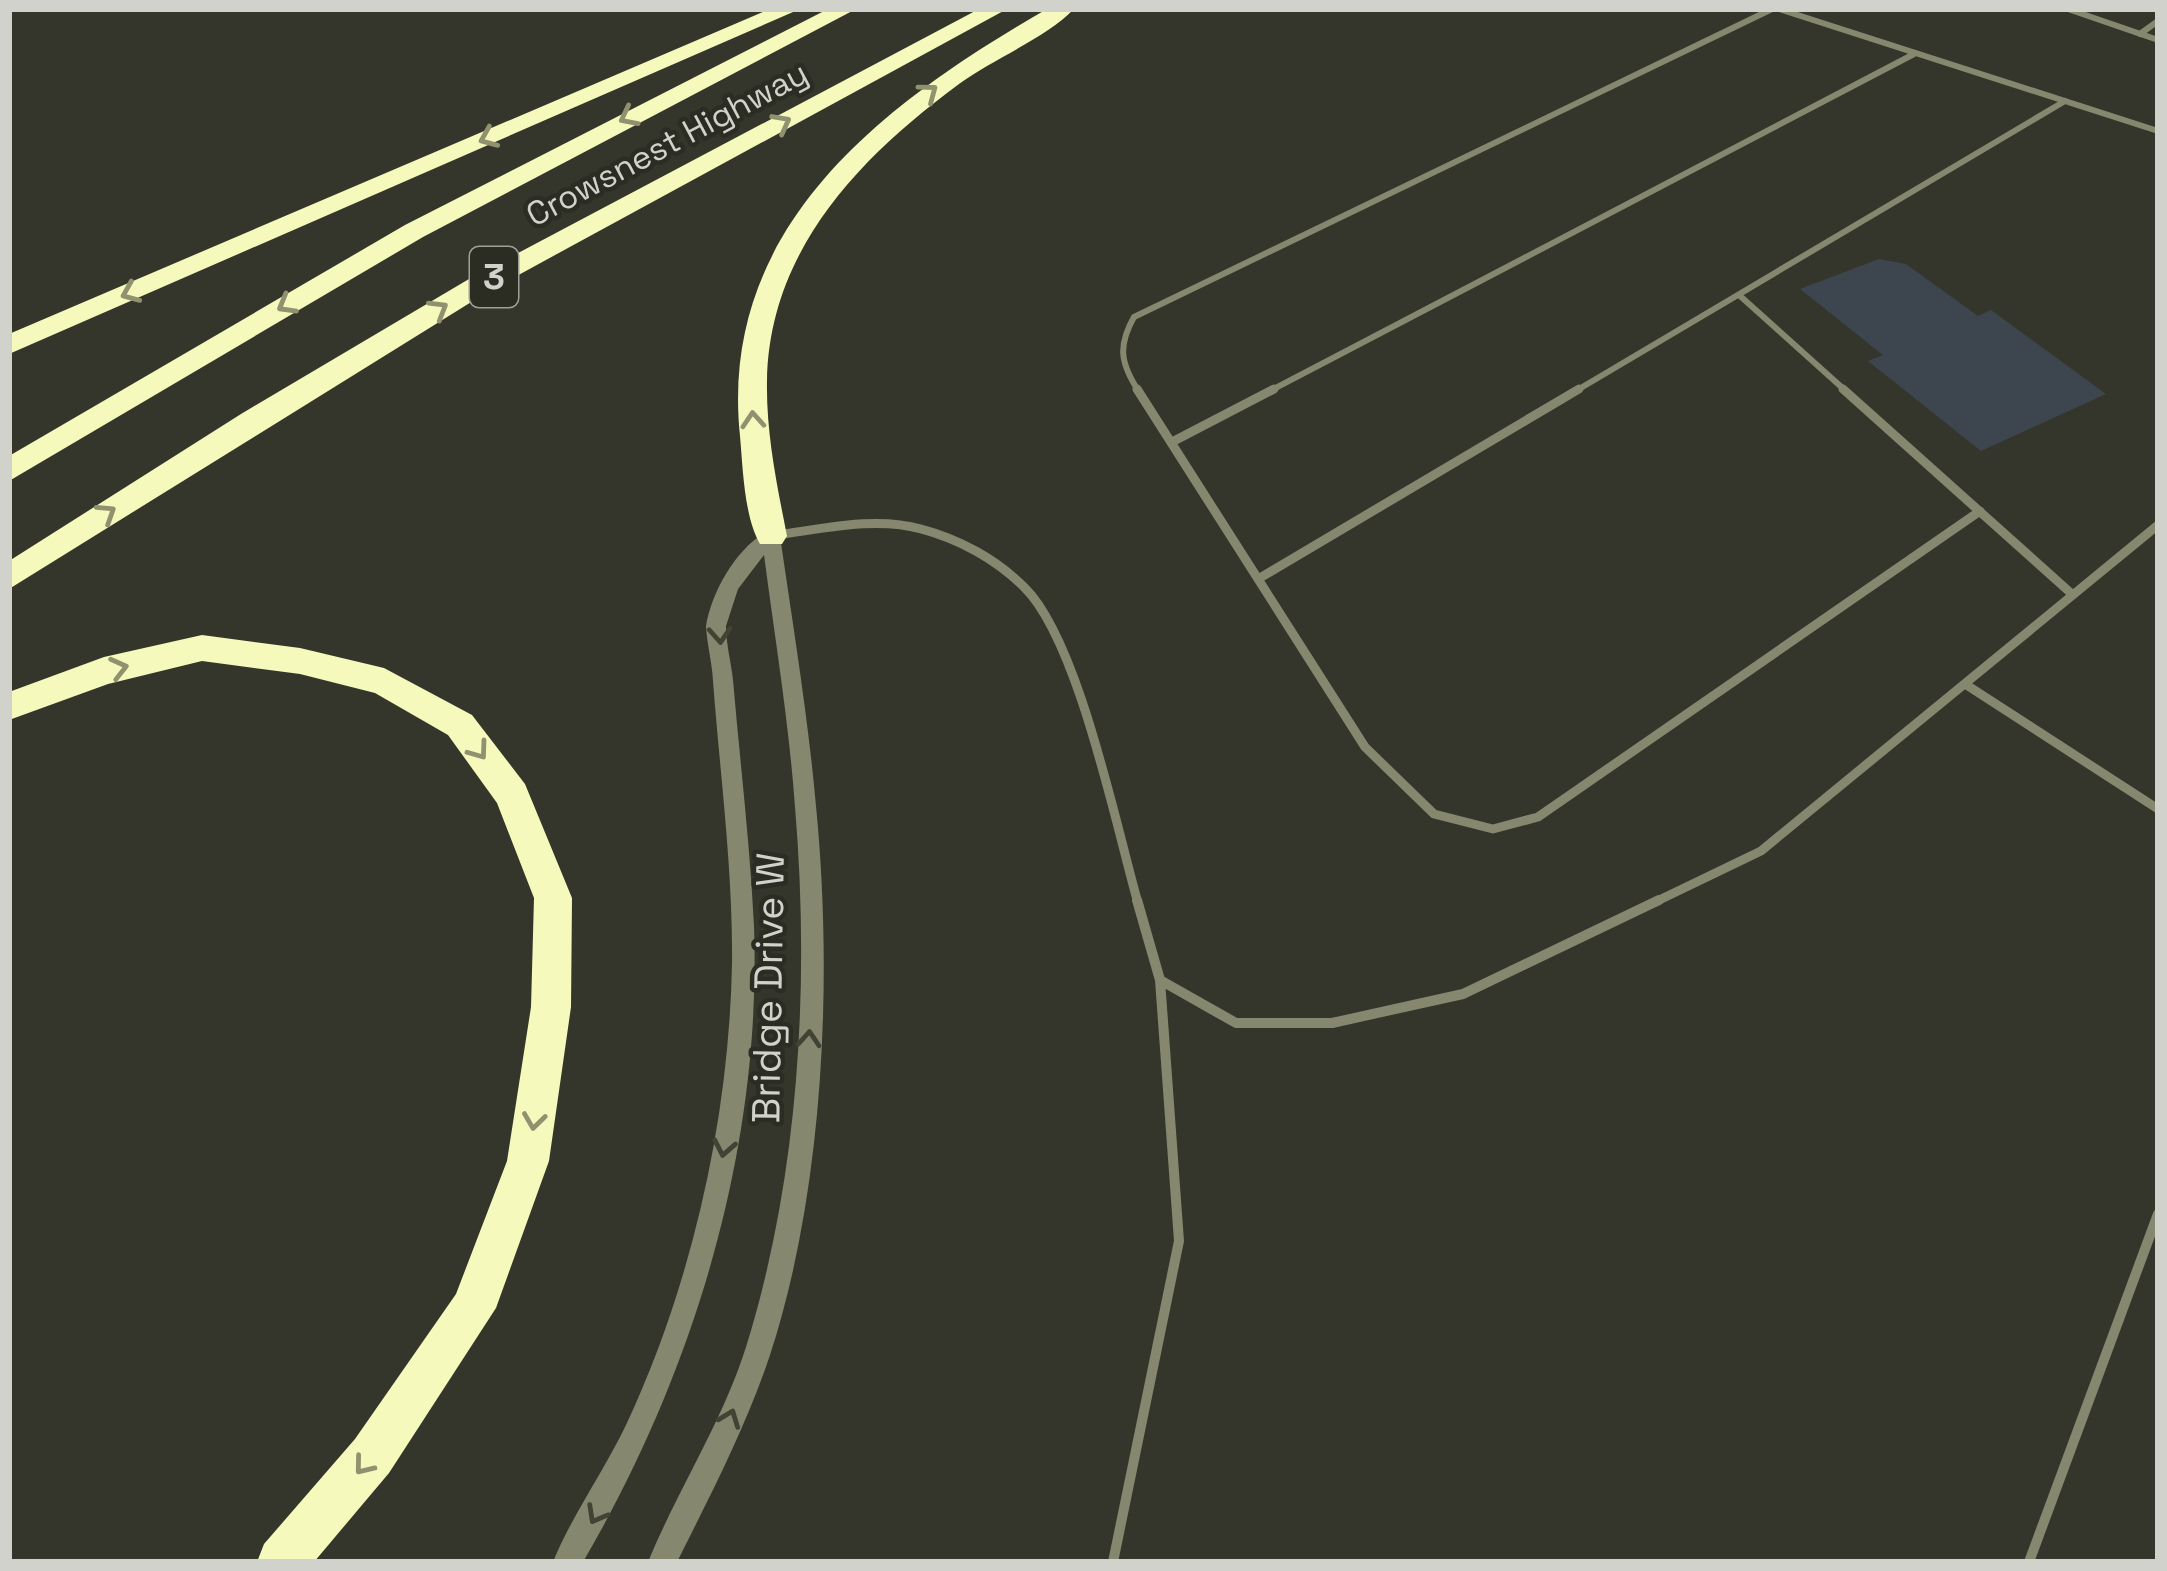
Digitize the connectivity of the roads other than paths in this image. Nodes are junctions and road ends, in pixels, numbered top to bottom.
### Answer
1 (788, 9) edge
2 (845, 9) edge
3 (996, 9) edge
4 (1063, 9) edge
5 (1775, 9) edge
6 (2068, 9) edge
7 (2158, 21) edge
8 (2140, 34) junction
9 (2158, 40) edge
10 (1914, 54) junction
11 (2065, 101) junction
12 (2158, 131) edge
13 (1739, 295) junction
14 (9, 345) edge
15 (1172, 442) junction
16 (9, 470) edge
17 (1980, 511) junction
18 (2158, 526) edge
19 (771, 536) junction
20 (9, 577) edge
21 (1258, 579) junction
22 (2073, 596) junction
23 (1965, 684) junction
24 (9, 706) edge
25 (2158, 809) edge
26 (1160, 980) junction
27 (2158, 1214) edge
28 (282, 1562) edge
29 (567, 1562) edge
30 (662, 1562) edge
31 (1113, 1562) edge
32 (2029, 1562) edge

1 -> 14 highway
2 -> 16 highway, Crowsnest Highway / 3
20 -> 3 highway, Crowsnest Highway / 3
19 -> 4 highway
5 - 10 lane
5 - 15 lane
6 - 8 lane
7 - 8 lane
8 - 9 lane
10 - 11 lane
10 - 15 lane
11 - 12 lane
11 - 13 lane
13 - 17 lane
13 - 21 lane
15 - 21 lane
17 - 21 lane
17 - 22 lane
18 - 22 lane
19 - 26 lane
19 -> 29 street
30 -> 19 street, Bridge Drive W
22 - 23 lane
23 - 25 lane
23 - 26 lane
24 -> 28 highway
26 - 31 lane
27 - 32 lane

